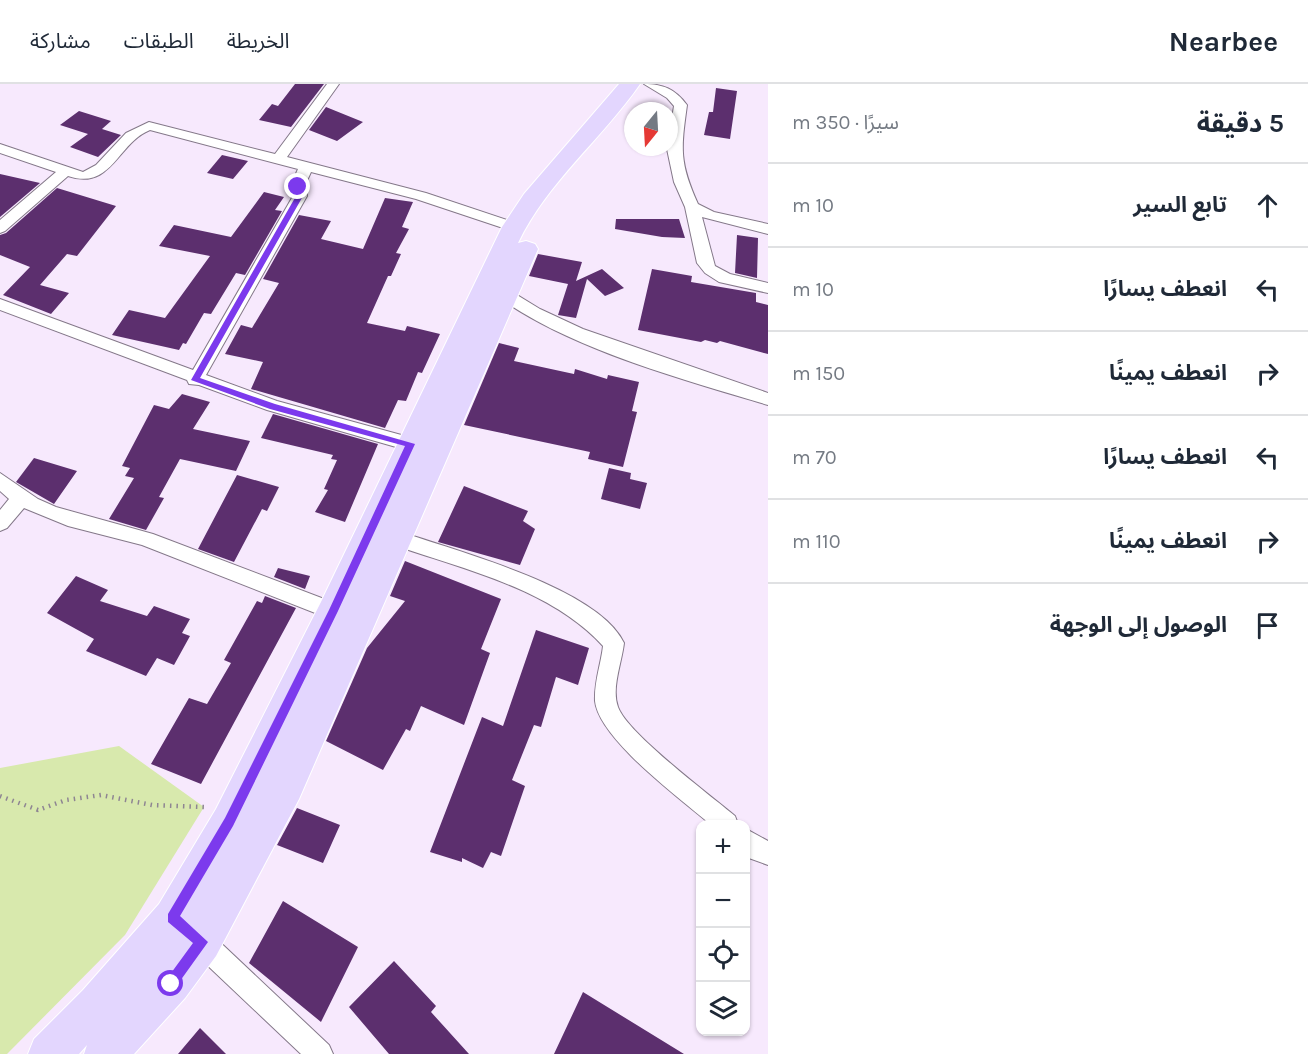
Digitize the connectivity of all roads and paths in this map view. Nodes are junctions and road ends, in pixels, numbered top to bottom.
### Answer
1 (333, 84) edge
2 (630, 84) edge
3 (651, 84) edge
4 (0, 148) edge
5 (278, 160) junction
6 (306, 167) junction
7 (66, 170) junction
8 (692, 207) junction
9 (514, 226) junction
10 (0, 228) edge
11 (768, 229) edge
12 (496, 288) junction
13 (768, 288) edge
14 (0, 304) edge
15 (195, 380) junction
16 (768, 399) edge
17 (410, 444) junction
18 (0, 480) edge
19 (21, 498) junction
20 (0, 523) edge
21 (395, 538) junction
22 (333, 611) junction
23 (0, 796) edge
24 (720, 820) edge
25 (229, 822) junction
26 (750, 846) edge
27 (768, 853) edge
28 (172, 918) junction
29 (202, 942) junction
30 (49, 1054) edge
31 (105, 1054) edge
32 (320, 1054) edge

1 - 5 street
2 - 9 main road
3 - 8 street
3 - 12 main road
4 - 7 street
5 - 6 street
5 - 7 street
6 - 9 street
6 - 15 street
7 - 10 street
8 - 11 street
8 - 13 street
9 - 12 main road
12 - 16 street
12 - 17 main road
12 - 21 main road
14 - 15 street
15 - 17 street
17 - 22 main road
18 - 19 street
19 - 20 street
19 - 22 street
21 - 24 street
21 - 29 main road
22 - 25 main road
23 - 25 path
25 - 28 main road
26 - 27 street
28 - 29 street
28 - 30 main road
29 - 31 main road
29 - 32 street

